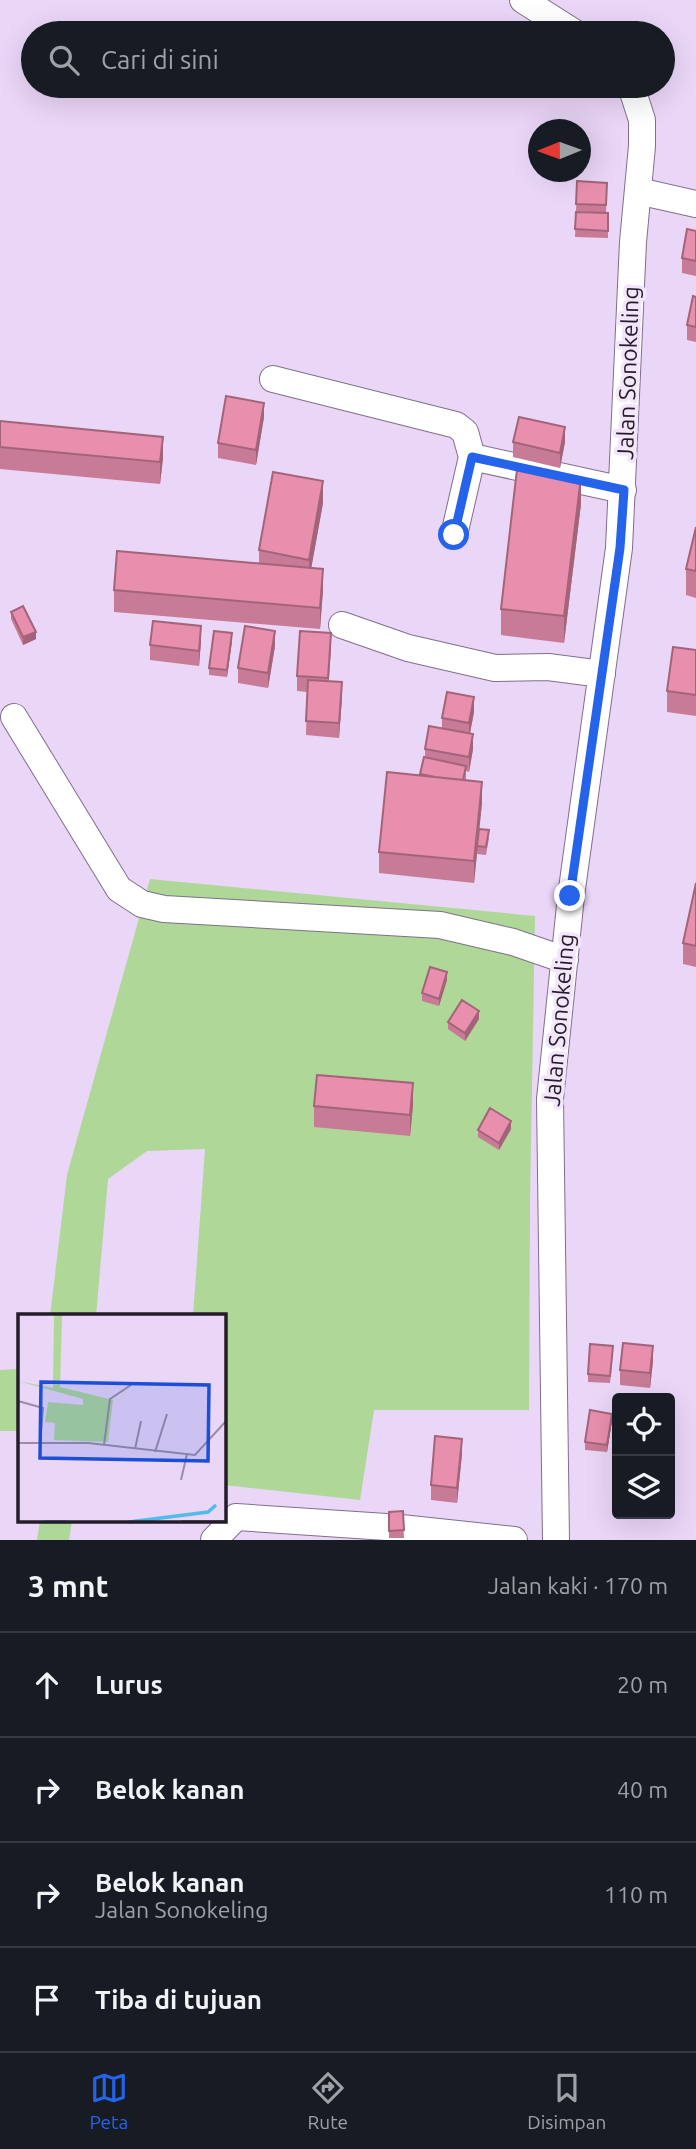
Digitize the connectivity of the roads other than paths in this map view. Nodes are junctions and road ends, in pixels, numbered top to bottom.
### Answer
1 (523, 0) edge
2 (556, 21) edge
3 (635, 98) edge
4 (638, 191) junction
5 (696, 204) edge
6 (273, 379) dead end
7 (472, 457) junction
8 (624, 490) junction
9 (454, 535) dead end
10 (342, 625) dead end
11 (602, 674) junction
12 (14, 717) dead end
13 (565, 960) junction
14 (214, 1540) edge
15 (514, 1540) edge
16 (556, 1540) edge

1 - 2 street
3 - 4 street, Jalan Sonokeling
4 - 5 street
4 - 8 street, Jalan Sonokeling
6 - 7 street
7 - 8 street
7 - 9 street
8 - 11 street, Jalan Sonokeling
10 - 11 street
11 - 13 street, Jalan Sonokeling
12 - 13 street
13 - 16 street, Jalan Sonokeling
14 - 15 street

